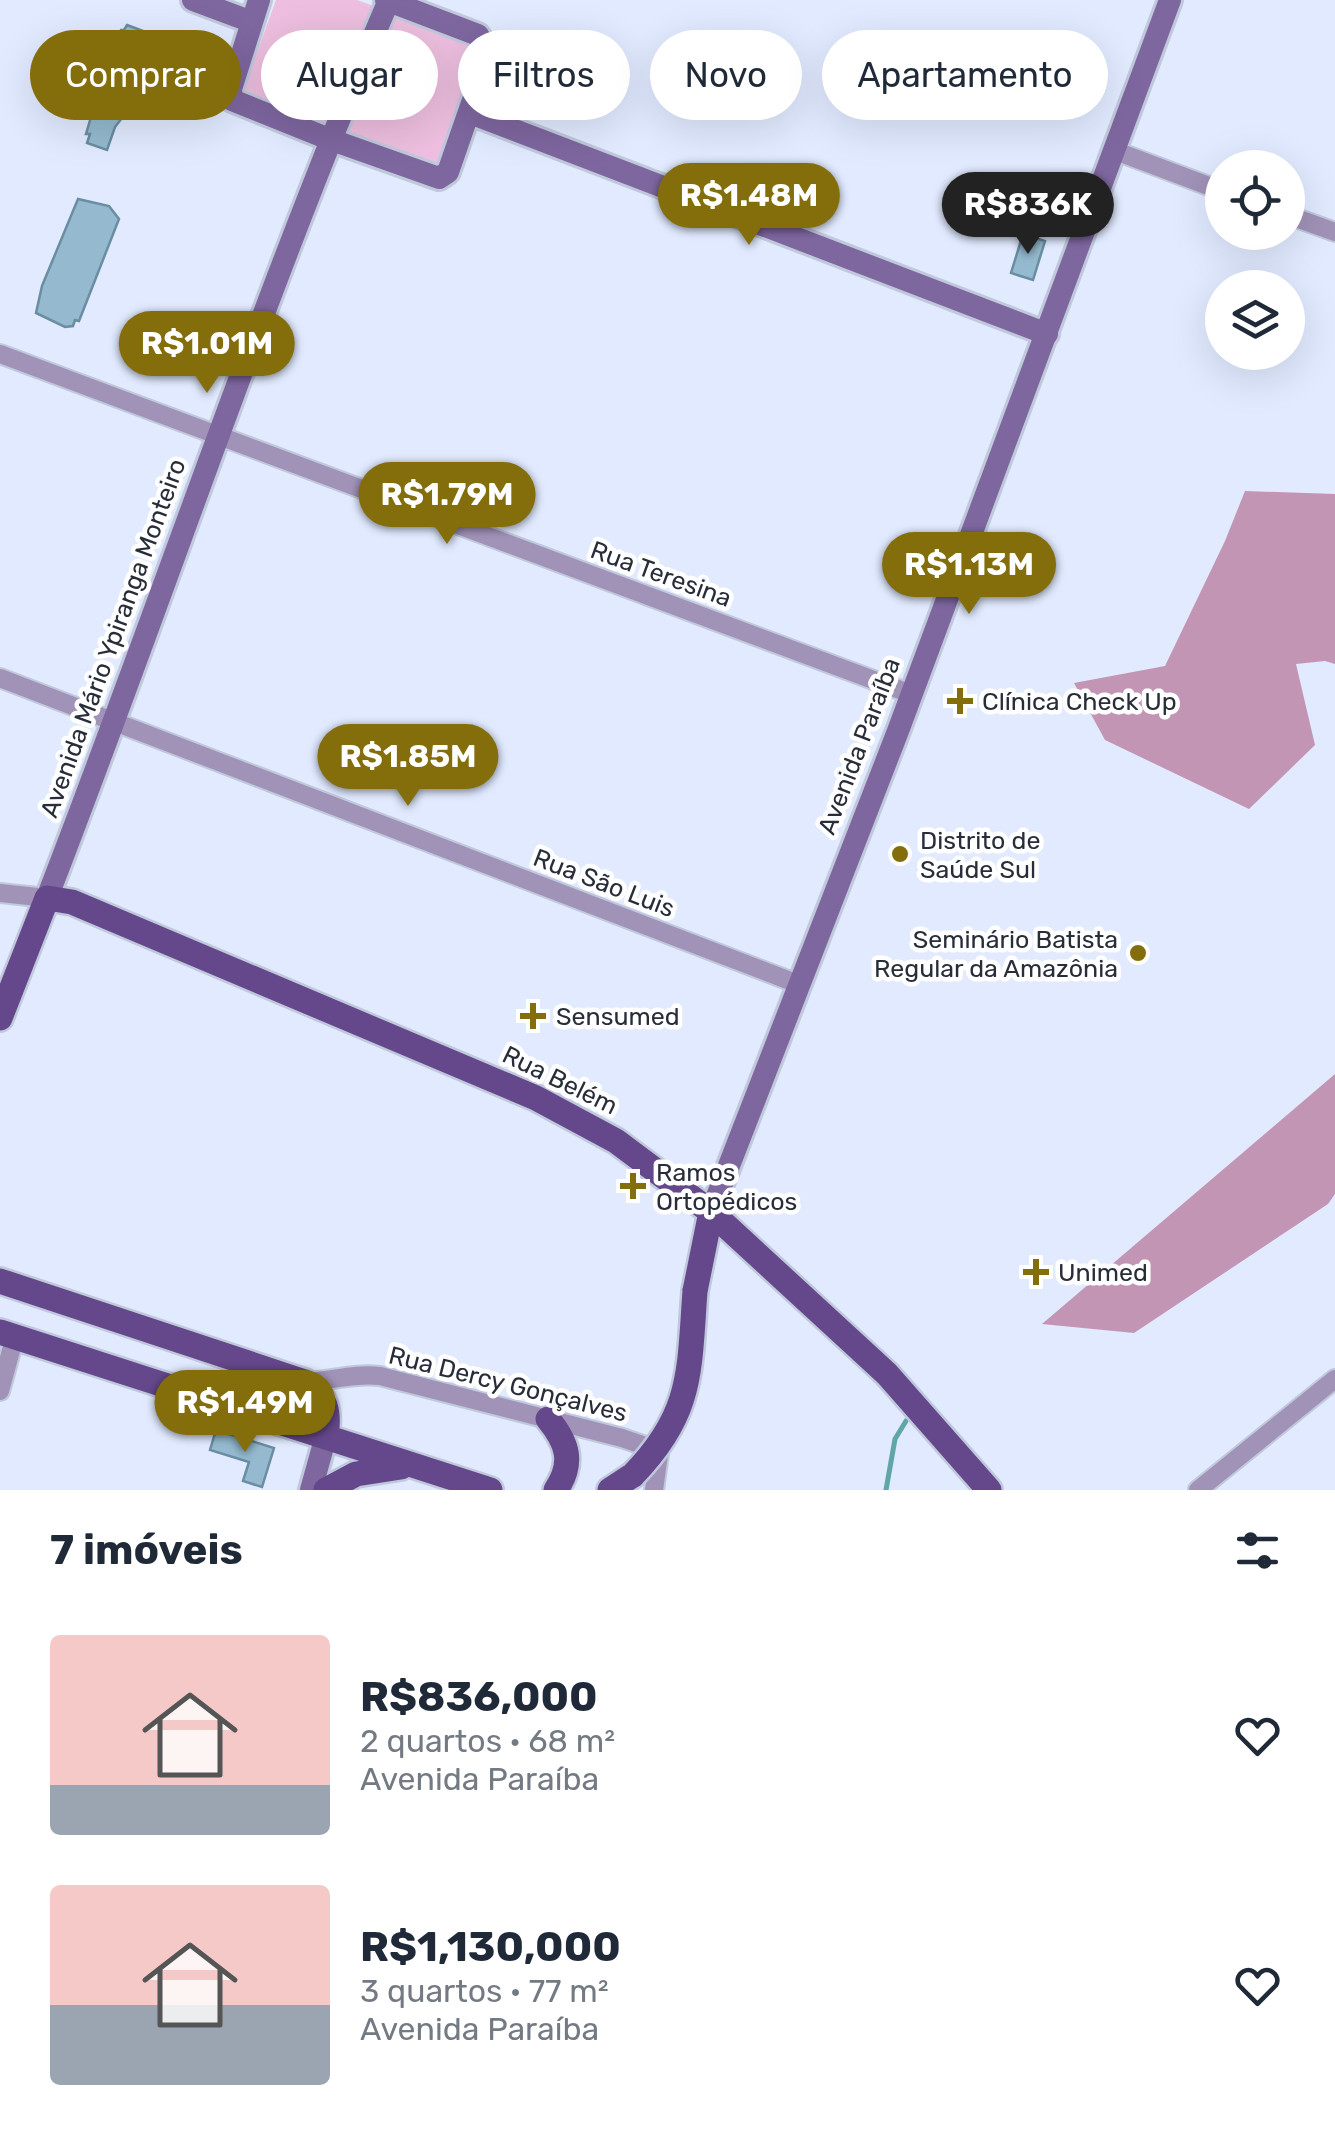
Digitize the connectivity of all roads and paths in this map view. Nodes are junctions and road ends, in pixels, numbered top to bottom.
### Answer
1 (194, 0) edge
2 (388, 0) edge
3 (1170, 0) edge
4 (256, 11) edge
5 (465, 30) edge
6 (467, 120) edge
7 (488, 120) edge
8 (329, 140) junction
9 (1113, 150) junction
10 (1205, 185) edge
11 (1305, 221) edge
12 (1335, 232) edge
13 (1047, 334) junction
14 (0, 354) edge
15 (220, 438) junction
16 (0, 678) edge
17 (911, 694) junction
18 (116, 722) junction
19 (0, 893) edge
20 (47, 898) junction
21 (798, 984) junction
22 (0, 1018) edge
23 (710, 1212) junction
24 (0, 1281) edge
25 (8, 1334) edge
26 (1335, 1379) edge
27 (305, 1382) junction
28 (0, 1391) edge
29 (548, 1419) junction
30 (326, 1436) junction
31 (416, 1468) junction
32 (643, 1482) edge
33 (312, 1490) edge
34 (326, 1490) edge
35 (490, 1490) edge
36 (556, 1490) edge
37 (610, 1490) edge
38 (989, 1490) edge
39 (1198, 1490) edge

1 - 4 main road
2 - 5 main road
2 - 8 main road, Avenida Mário Ypiranga Monteiro
3 - 9 main road, Avenida Paraíba
4 - 8 main road
6 - 8 main road
7 - 13 main road
8 - 15 main road, Avenida Mário Ypiranga Monteiro
9 - 10 street
9 - 13 main road, Avenida Paraíba
11 - 12 street
13 - 17 main road, Avenida Paraíba
14 - 15 street, Rua Teresina
15 - 17 street, Rua Teresina
15 - 18 main road, Avenida Mário Ypiranga Monteiro
16 - 18 street, Rua São Luis
17 - 21 main road, Avenida Paraíba
18 - 20 main road, Avenida Mário Ypiranga Monteiro
18 - 21 street, Rua São Luis
19 - 20 street, Rua Belém
20 - 22 main road, Avenida Mário Ypiranga Monteiro
20 - 23 main road, Rua Belém
21 - 23 main road, Avenida Paraíba
23 - 32 main road, Avenida Paraíba, bridge
23 - 38 main road, Rua Belém
24 - 27 main road
25 - 28 street
25 - 30 main road
26 - 39 street
27 - 29 street, Rua Dercy Gonçalves
27 - 30 main road
29 - 32 street, Rua Dercy Gonçalves
29 - 36 main road
30 - 31 main road
30 - 33 main road
31 - 34 main road
31 - 35 main road
32 - 37 main road

